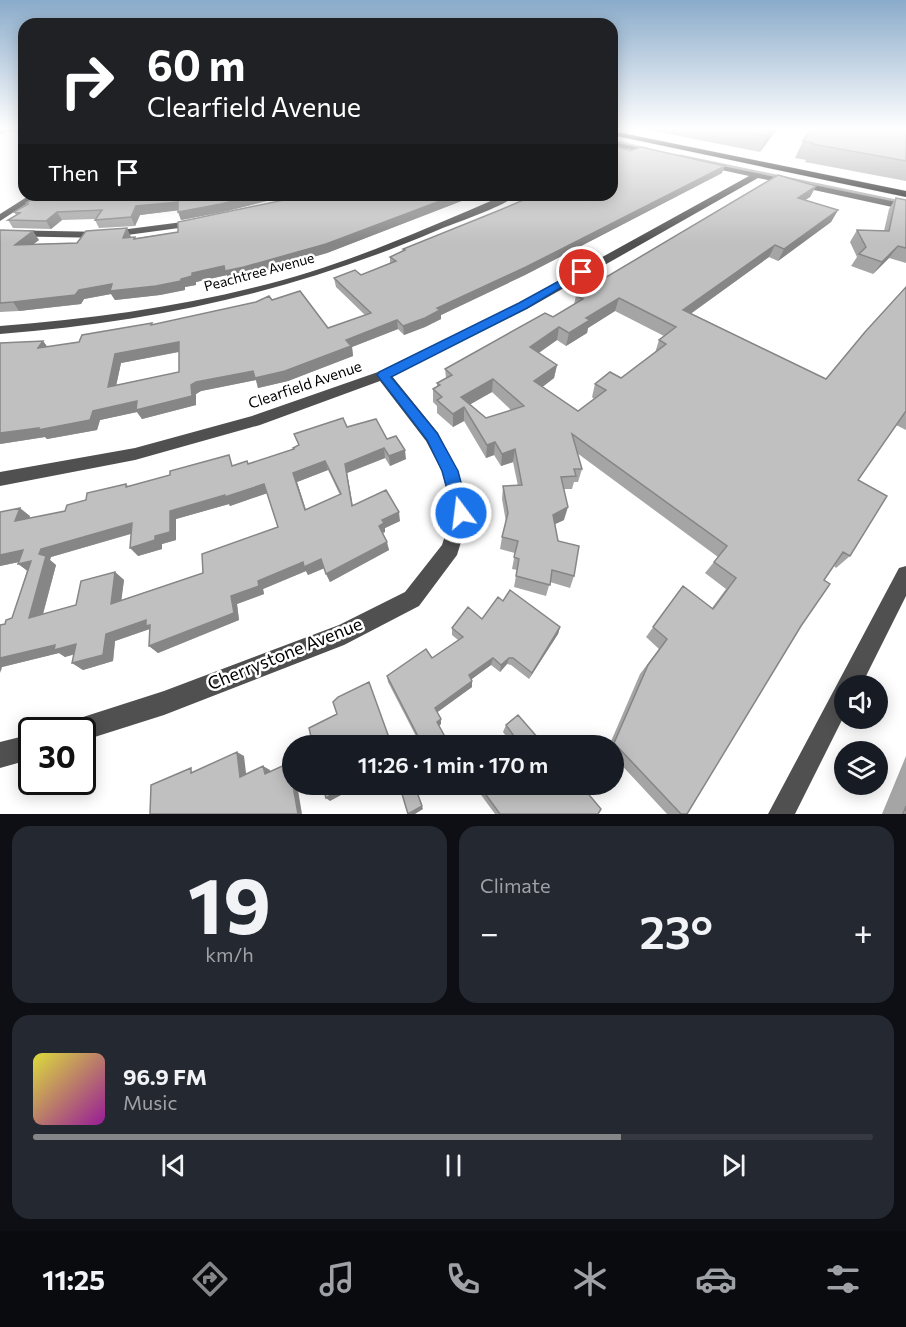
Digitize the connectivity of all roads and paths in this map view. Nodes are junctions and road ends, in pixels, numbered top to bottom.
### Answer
1 (721, 167) edge
2 (776, 167) edge
3 (757, 175) junction
4 (906, 194) edge
5 (27, 201) edge
6 (498, 201) edge
7 (906, 207) edge
8 (0, 218) edge
9 (208, 221) edge
10 (0, 233) edge
11 (0, 330) edge
12 (383, 375) junction
13 (0, 479) edge
14 (906, 575) edge
15 (854, 675) edge
16 (834, 711) edge
17 (96, 725) edge
18 (18, 750) edge
19 (0, 755) edge
20 (781, 814) edge

1 - 3 street
2 - 4 main road
3 - 7 street
3 - 12 street, Clearfield Avenue
5 - 8 street
6 - 11 street, Peachtree Avenue
9 - 10 street
12 - 13 street, Clearfield Avenue
12 - 17 street, Cherrystone Avenue
14 - 15 street
16 - 20 street
18 - 19 street

